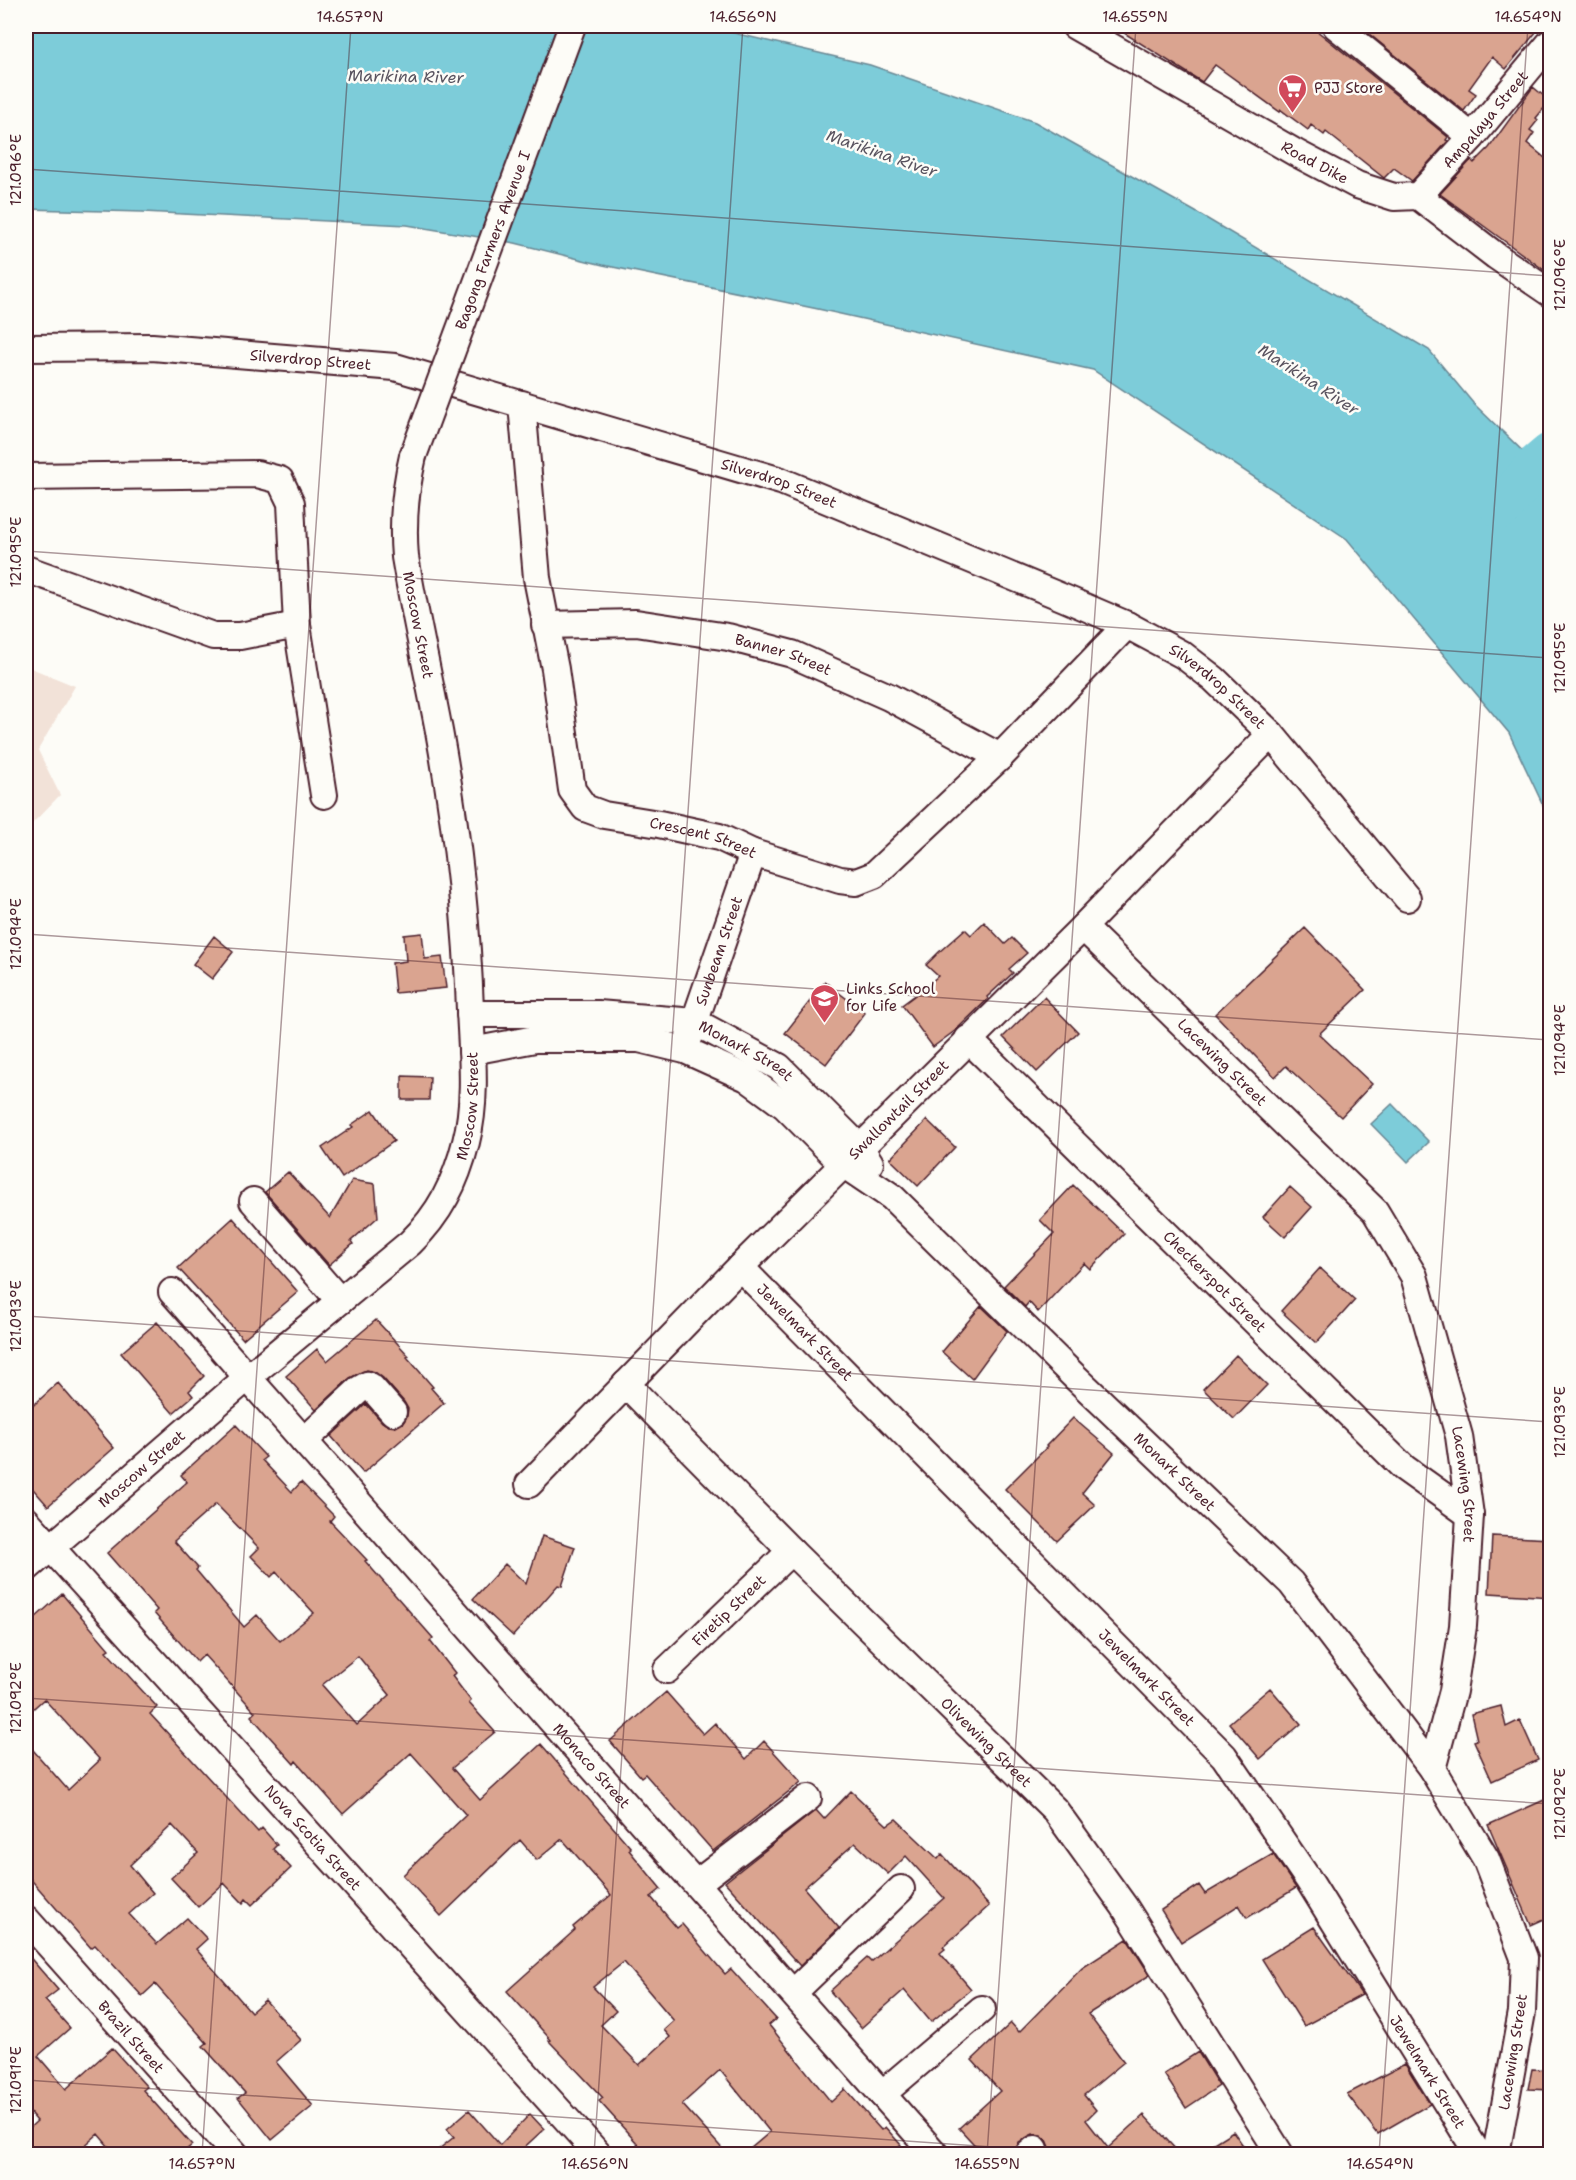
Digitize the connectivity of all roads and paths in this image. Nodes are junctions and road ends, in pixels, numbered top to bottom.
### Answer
1 (573, 26) edge
2 (1075, 26) edge
3 (1336, 26) edge
4 (1551, 43) edge
5 (1472, 137) junction
6 (1418, 196) junction
7 (1551, 293) edge
8 (26, 348) edge
9 (522, 404) junction
10 (413, 456) joint
11 (26, 477) edge
12 (26, 569) edge
13 (545, 625) junction
14 (297, 626) junction
15 (1127, 626) junction
16 (1271, 734) junction
17 (1000, 757) junction
18 (324, 795) dead end
19 (753, 853) junction
20 (1407, 898) dead end
21 (1083, 927) junction
22 (470, 1014) junction
23 (695, 1022) junction
24 (968, 1039) junction
25 (685, 1050) junction
26 (472, 1051) junction
27 (779, 1067) junction
28 (763, 1089) junction
29 (852, 1156) junction
30 (252, 1200) dead end
31 (740, 1267) junction
32 (172, 1292) dead end
33 (340, 1301) junction
34 (248, 1377) junction
35 (626, 1384) junction
36 (393, 1413) dead end
37 (304, 1441) junction
38 (529, 1484) dead end
39 (1470, 1515) junction
40 (26, 1520) edge
41 (50, 1547) junction
42 (791, 1551) junction
43 (26, 1569) edge
44 (668, 1671) dead end
45 (1432, 1769) junction
46 (808, 1798) dead end
47 (697, 1883) junction
48 (901, 1889) dead end
49 (26, 1919) edge
50 (793, 1993) junction
51 (982, 2009) dead end
52 (882, 2094) junction
53 (1484, 2149) edge
54 (235, 2154) edge
55 (598, 2154) edge
56 (935, 2154) edge
57 (1280, 2154) edge

1 - 10 street, Bagong Farmers Avenue I, bridge
2 - 6 street, Road Dike
3 - 5 street
4 - 5 street, Ampalaya Street
5 - 6 street, Ampalaya Street
6 - 7 street
8 - 9 street, Silverdrop Street
9 - 13 street, Crescent Street
9 - 15 street, Silverdrop Street
10 - 22 street, Moscow Street
11 - 14 street
12 - 14 street
13 - 17 street, Banner Street
13 - 19 street, Crescent Street
14 - 18 street
15 - 16 street, Silverdrop Street
15 - 17 street, Crescent Street
16 - 20 street, Silverdrop Street
16 - 21 street, Swallowtail Street
17 - 19 street, Crescent Street
19 - 23 street, Sunbeam Street
21 - 24 street, Swallowtail Street
21 - 39 street, Lacewing Street
22 - 23 street, Monark Street
22 - 26 street, Moscow Street
23 - 25 street, Sunbeam Street
23 - 27 street, Monark Street
24 - 29 street, Swallowtail Street
24 - 39 street, Checkerspot Street
25 - 26 street, Monark Street
25 - 28 street, Monark Street
26 - 33 street, Moscow Street
27 - 28 street
27 - 29 street, Monark Street
28 - 29 street, Monark Street
29 - 31 street, Swallowtail Street
29 - 45 street, Monark Street
30 - 33 street
31 - 35 street, Swallowtail Street
31 - 53 street, Jewelmark Street
32 - 34 street, Monaco Street
33 - 34 street, Moscow Street
34 - 37 street, Monaco Street
34 - 41 street, Moscow Street
35 - 38 street, Swallowtail Street
35 - 42 street, Olivewing Street
36 - 37 street
37 - 47 street, Monaco Street
39 - 45 street, Lacewing Street
40 - 41 street, Nova Scotia Street
41 - 43 street, Moscow Street
41 - 55 street, Nova Scotia Street
42 - 44 street, Firetip Street
42 - 57 street, Olivewing Street
45 - 53 street, Lacewing Street
46 - 47 street
47 - 50 street, Monaco Street
48 - 50 street
49 - 54 street, Brazil Street
50 - 52 street, Monaco Street
51 - 52 street
52 - 56 street, Monaco Street

